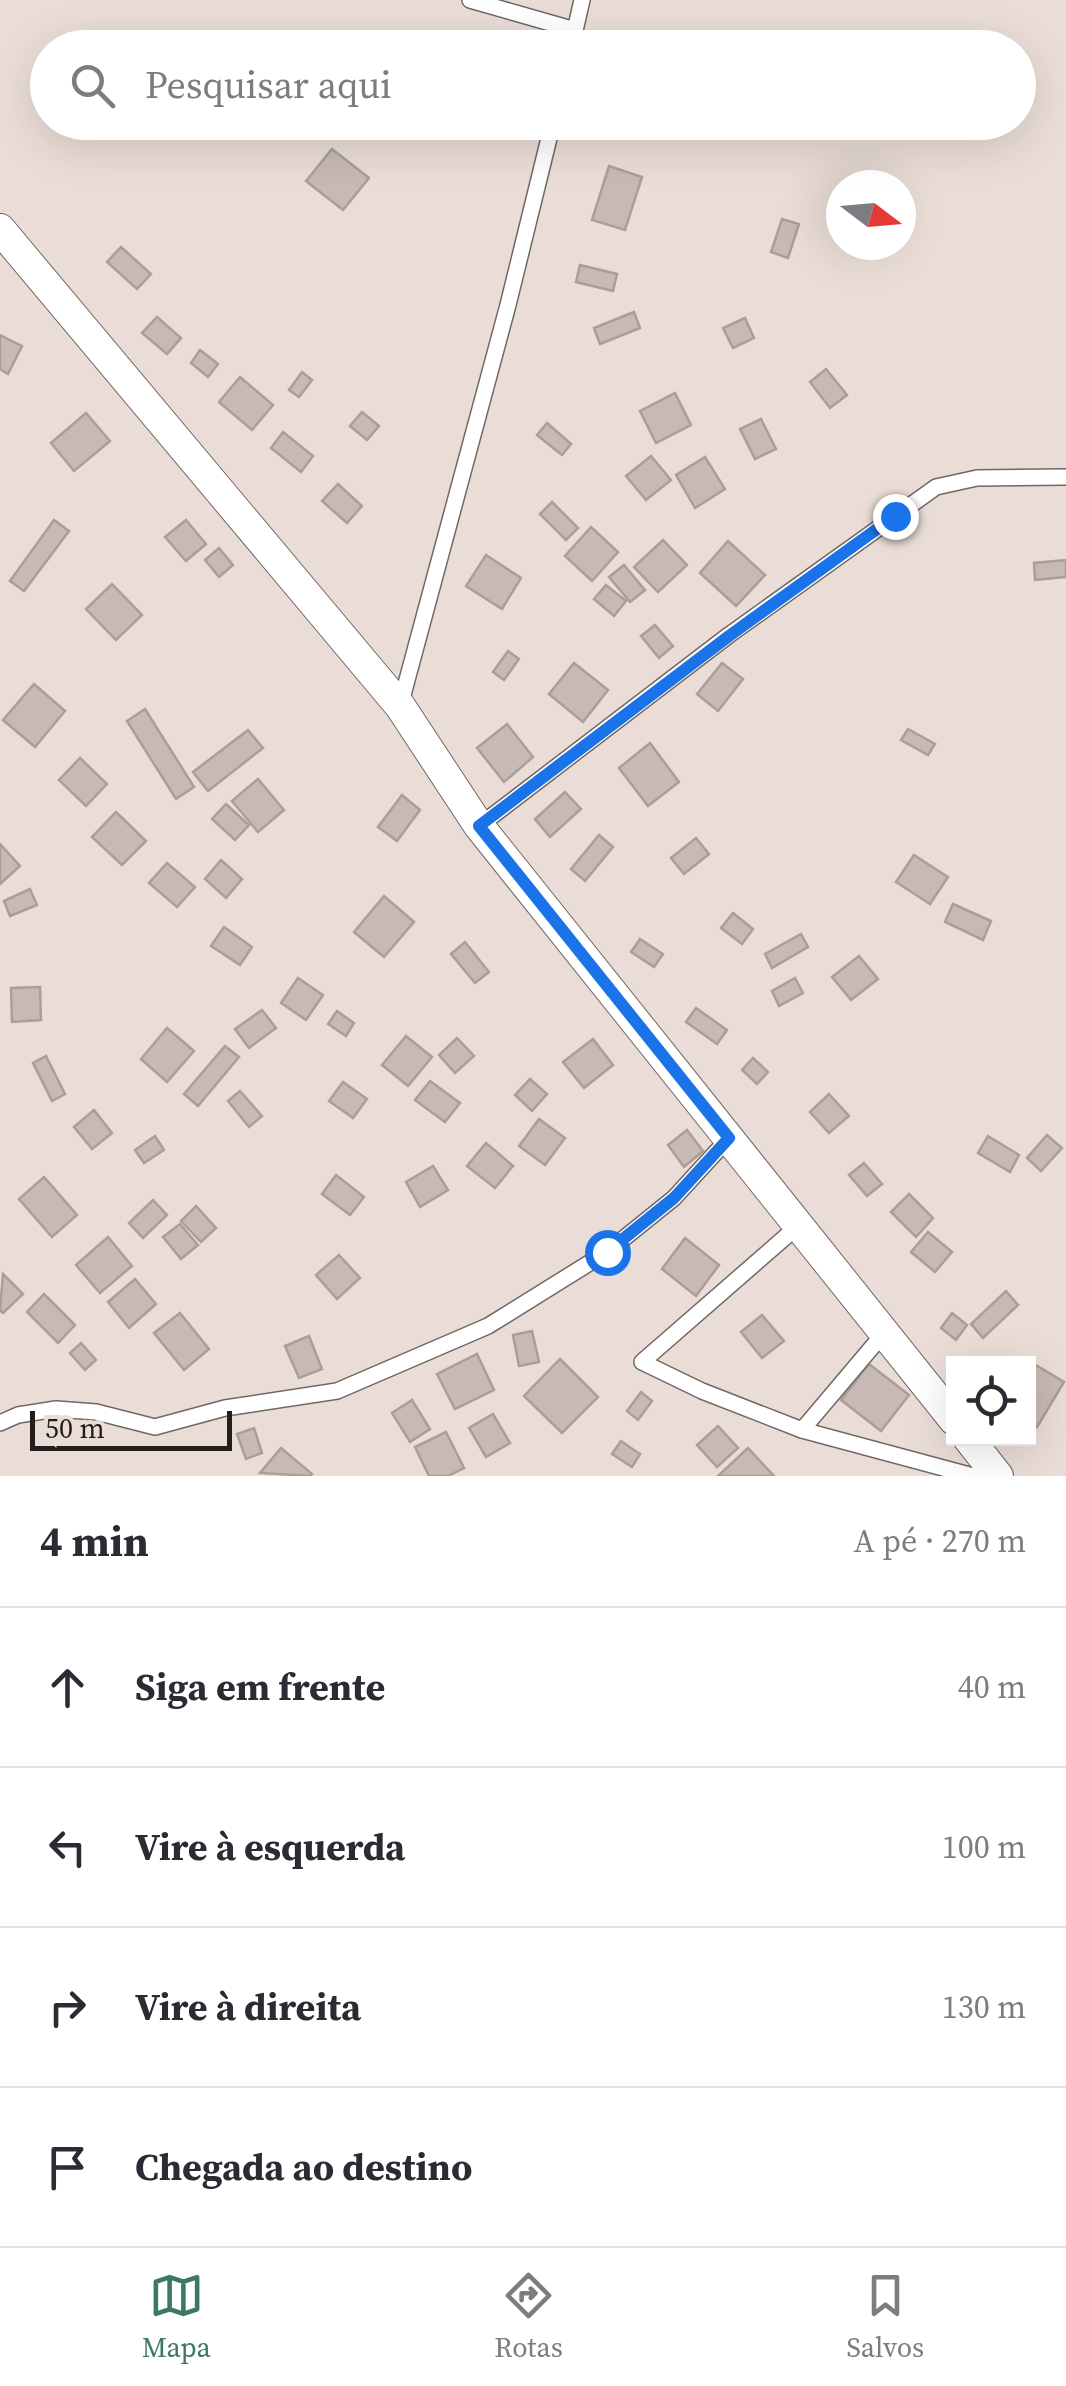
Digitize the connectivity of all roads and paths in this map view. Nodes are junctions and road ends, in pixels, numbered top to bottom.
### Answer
1 (470, 0) edge
2 (582, 0) edge
3 (575, 30) joint
4 (549, 140) edge
5 (0, 230) edge
6 (1066, 476) edge
7 (400, 706) junction
8 (479, 826) junction
9 (729, 1138) junction
10 (798, 1226) junction
11 (884, 1333) junction
12 (946, 1410) edge
13 (0, 1422) edge
14 (802, 1430) junction
15 (974, 1446) edge
16 (974, 1476) edge
17 (998, 1476) edge

1 - 3 lane
2 - 3 lane
4 - 7 lane
5 - 7 street
6 - 8 lane
7 - 8 street
8 - 9 street
9 - 10 street
9 - 13 lane
10 - 11 street
10 - 14 lane
11 - 12 street
11 - 14 lane
14 - 16 lane
15 - 17 street

